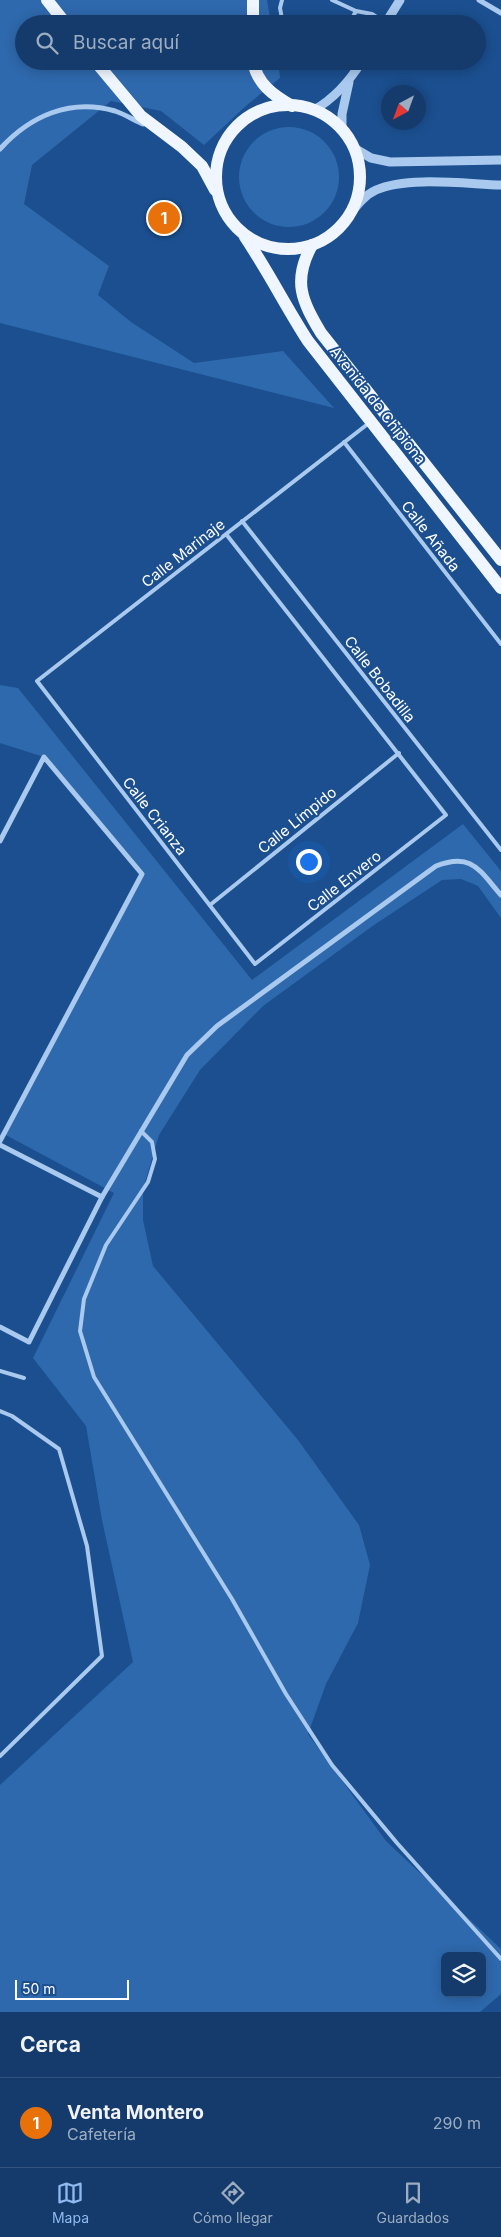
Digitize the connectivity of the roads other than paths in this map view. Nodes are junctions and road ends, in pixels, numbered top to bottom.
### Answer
1 (48, 0) edge
2 (253, 0) edge
3 (282, 0) edge
4 (332, 0) edge
5 (400, 0) edge
6 (479, 0) edge
7 (356, 11) junction
8 (501, 13) edge
9 (59, 15) edge
10 (253, 15) edge
11 (281, 15) edge
12 (354, 15) edge
13 (374, 15) edge
14 (391, 15) edge
15 (102, 70) edge
16 (255, 70) edge
17 (357, 70) edge
18 (350, 81) junction
19 (292, 106) junction
20 (314, 110) junction
21 (342, 130) junction
22 (160, 132) junction
23 (354, 148) junction
24 (0, 149) edge
25 (501, 160) edge
26 (501, 185) edge
27 (219, 196) junction
28 (350, 213) junction
29 (242, 232) junction
30 (312, 245) junction
31 (370, 422) junction
32 (344, 442) junction
33 (242, 521) junction
34 (226, 534) junction
35 (501, 560) edge
36 (501, 588) edge
37 (501, 644) edge
38 (37, 681) joint
39 (399, 753) junction
40 (446, 815) joint
41 (0, 841) edge
42 (501, 850) edge
43 (501, 895) edge
44 (210, 905) junction
45 (255, 964) joint
46 (141, 1131) junction
47 (0, 1141) edge
48 (0, 1146) edge
49 (102, 1197) junction
50 (0, 1327) edge
51 (0, 1371) edge
52 (24, 1378) dead end
53 (0, 1411) edge
54 (0, 1756) edge
55 (501, 1959) edge

1 - 9 main road
2 - 10 main road
3 - 11 lane
4 - 7 lane
5 - 14 street
6 - 8 street
7 - 12 lane
7 - 13 lane
15 - 22 main road
16 - 19 main road
17 - 18 street
18 - 20 street
18 - 21 street
19 - 20 main road
19 - 27 main road
20 - 21 main road
21 - 23 main road
22 - 24 street
22 - 27 main road
23 - 25 street
23 - 28 main road
26 - 28 street
27 - 29 main road
28 - 30 main road
29 - 30 main road
29 - 31 main road, Avenida de Chipiona
30 - 35 main road, Avenida de Chipiona
31 - 32 lane, Calle Marinaje
31 - 36 main road, Avenida de Chipiona
32 - 33 lane, Calle Marinaje
32 - 37 lane, Calle Añada
33 - 34 lane, Calle Marinaje
33 - 42 lane, Calle Bobadilla
34 - 38 lane, Calle Marinaje
34 - 39 lane, Calle Bobadilla
38 - 44 lane, Calle Crianza
39 - 40 lane, Calle Bobadilla
39 - 44 lane, Calle Límpido
40 - 45 lane, Calle Envero
41 - 47 street
43 - 46 street
44 - 45 lane, Calle Crianza
46 - 49 street
46 - 55 lane
48 - 49 street
49 - 50 street
51 - 52 lane
53 - 54 lane

